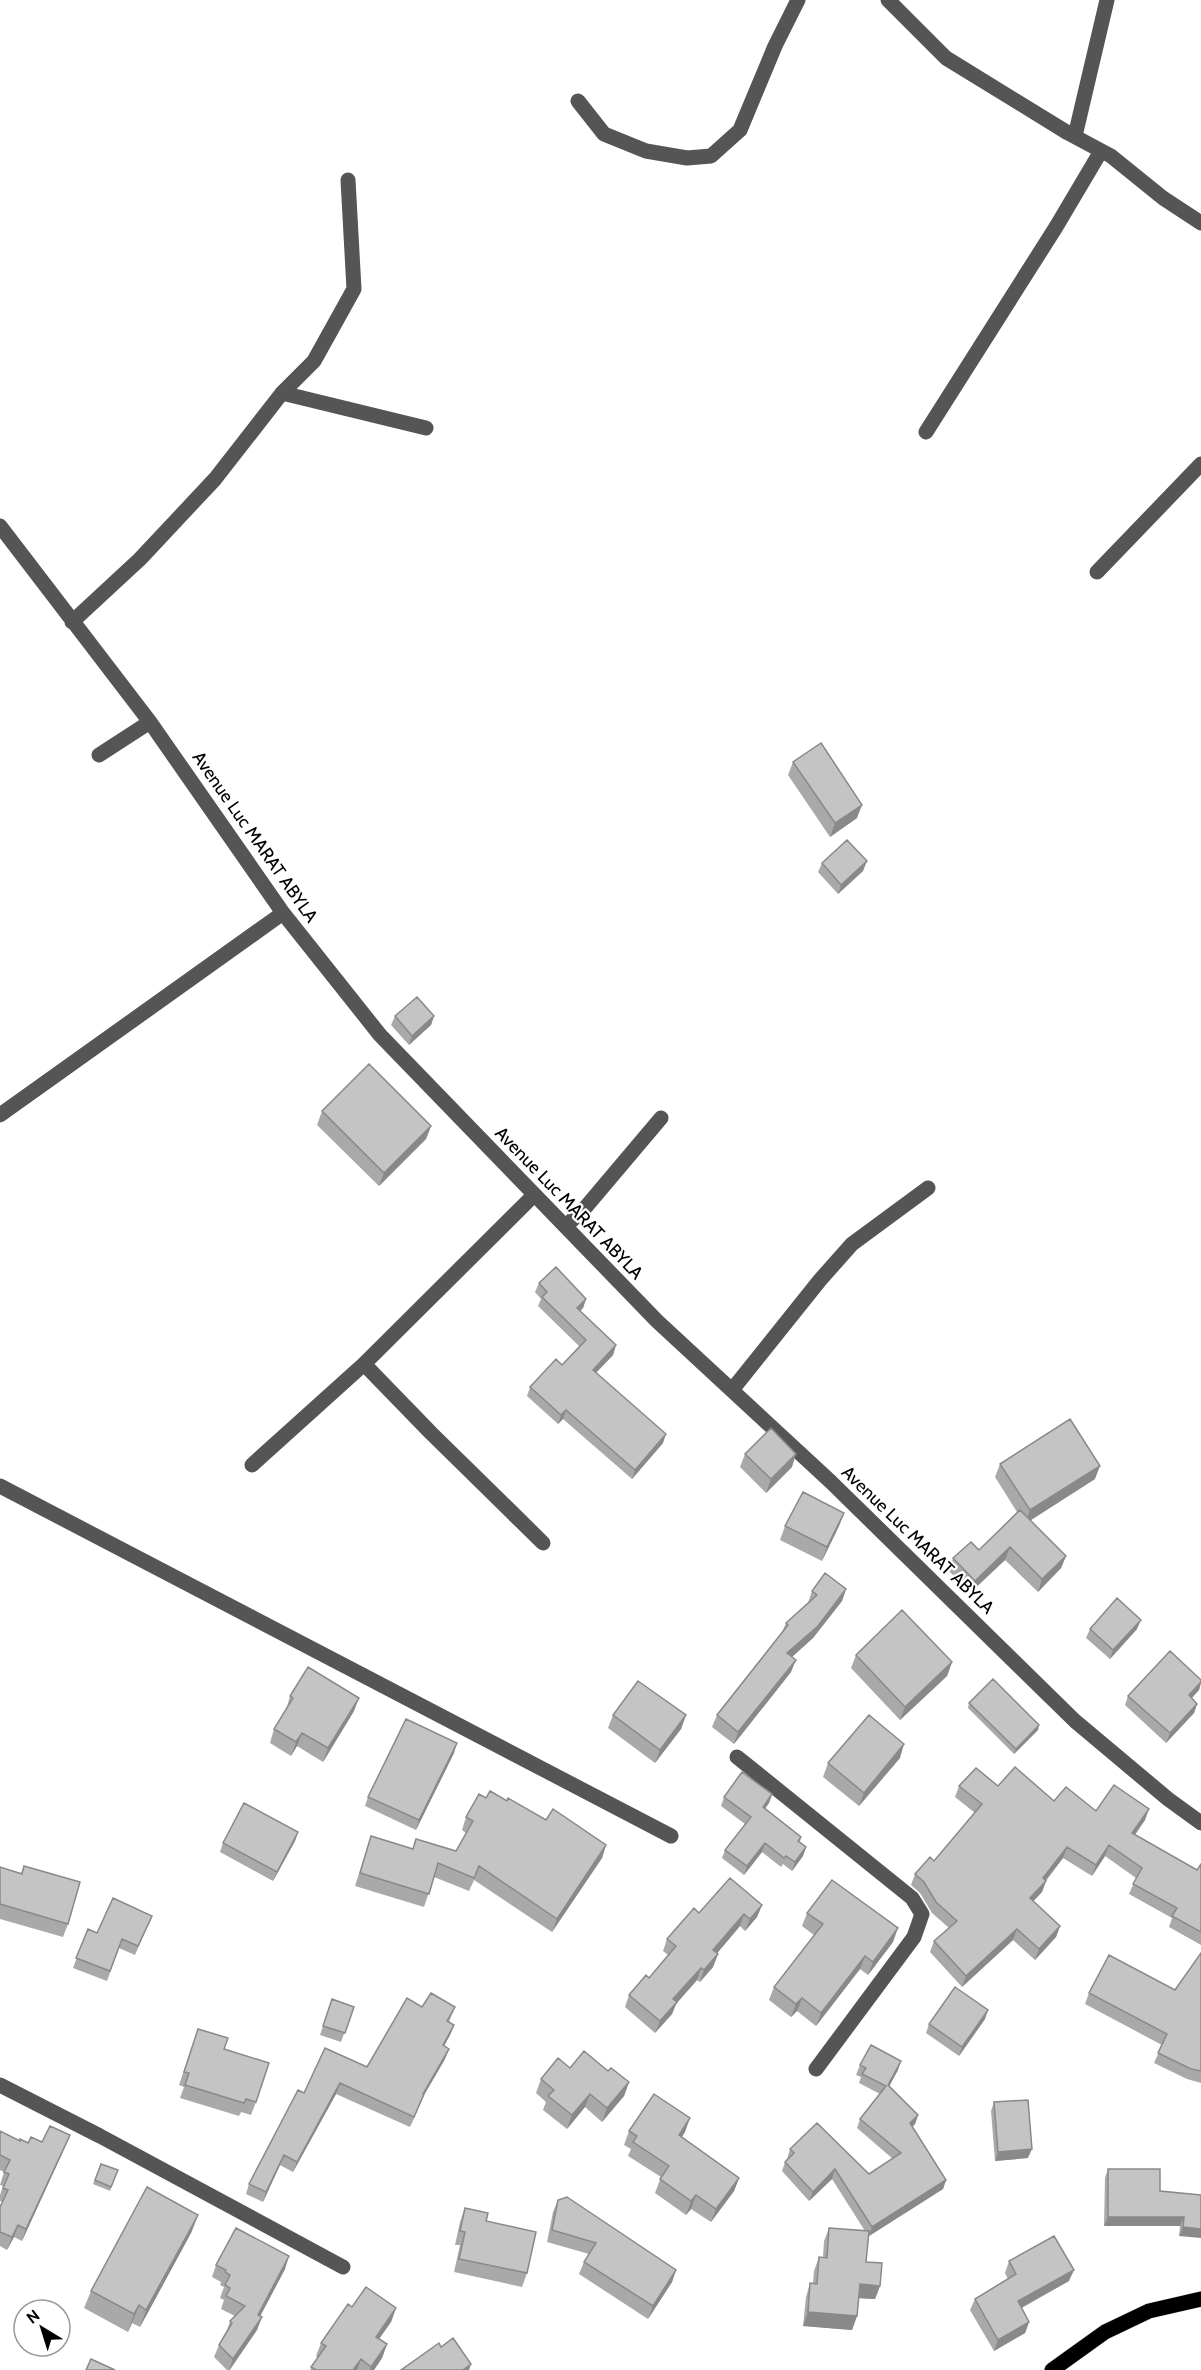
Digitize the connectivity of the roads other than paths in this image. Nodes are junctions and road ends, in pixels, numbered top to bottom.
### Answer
1 (798, 0) edge
2 (888, 0) edge
3 (1107, 0) edge
4 (578, 101) dead end
5 (1075, 136) junction
6 (1101, 151) junction
7 (348, 180) dead end
8 (1201, 223) edge
9 (282, 393) junction
10 (426, 428) dead end
11 (926, 432) dead end
12 (1201, 464) edge
13 (0, 526) edge
14 (1097, 572) dead end
15 (72, 622) junction
16 (150, 722) junction
17 (99, 755) dead end
18 (283, 912) junction
19 (0, 1115) edge
20 (661, 1118) dead end
21 (928, 1188) dead end
22 (534, 1195) junction
23 (566, 1226) junction
24 (364, 1364) junction
25 (732, 1390) junction
26 (252, 1466) dead end
27 (0, 1486) edge
28 (543, 1543) dead end
29 (737, 1757) dead end
30 (1201, 1823) edge
31 (671, 1836) dead end
32 (816, 2069) dead end
33 (0, 2085) edge
34 (343, 2267) dead end
35 (1201, 2299) edge
36 (1052, 2370) edge

1 - 4 street
2 - 5 street
3 - 5 street
5 - 6 street
6 - 8 street
6 - 11 street
7 - 9 street
9 - 10 street
9 - 15 street
12 - 14 street
13 - 15 street, Avenue Luc MARAT ABYLA
15 - 16 street, Avenue Luc MARAT ABYLA
16 - 17 street
16 - 18 street, Avenue Luc MARAT ABYLA
18 - 19 street
18 - 22 street, Avenue Luc MARAT ABYLA
20 - 23 street
21 - 25 street
22 - 23 street, Avenue Luc MARAT ABYLA
22 - 24 street
23 - 25 street, Avenue Luc MARAT ABYLA
24 - 26 street
24 - 28 street
25 - 30 street, Avenue Luc MARAT ABYLA
27 - 31 street
29 - 32 street
33 - 34 street
35 - 36 main road

